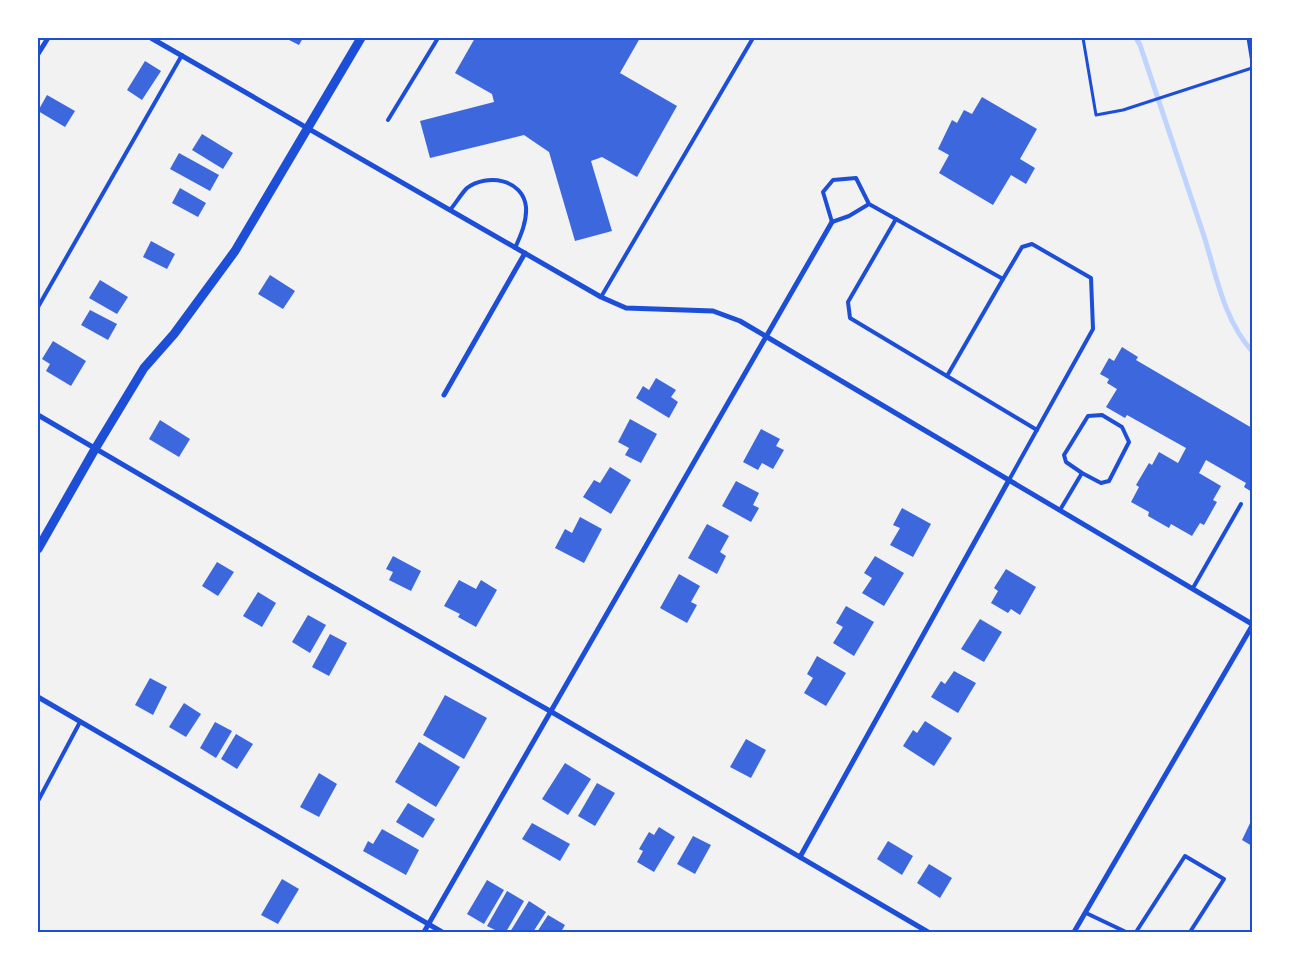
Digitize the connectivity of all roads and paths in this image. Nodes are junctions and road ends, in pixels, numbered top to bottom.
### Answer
1 (48, 38) edge
2 (151, 38) edge
3 (361, 38) edge
4 (438, 38) edge
5 (753, 38) edge
6 (1083, 38) edge
7 (1248, 38) edge
8 (38, 54) edge
9 (182, 55) junction
10 (1252, 63) edge
11 (1252, 68) edge
12 (388, 120) dead end
13 (308, 127) junction
14 (870, 204) junction
15 (450, 210) junction
16 (896, 219) junction
17 (832, 222) junction
18 (516, 248) junction
19 (525, 253) junction
20 (1002, 279) junction
21 (601, 298) junction
22 (38, 306) edge
23 (767, 336) junction
24 (947, 376) junction
25 (444, 395) dead end
26 (38, 414) edge
27 (1037, 430) junction
28 (95, 449) junction
29 (1082, 473) junction
30 (1009, 480) junction
31 (1241, 504) dead end
32 (1060, 510) junction
33 (38, 549) edge
34 (1192, 588) junction
35 (1252, 625) edge
36 (38, 697) edge
37 (550, 711) junction
38 (80, 722) junction
39 (38, 801) edge
40 (800, 857) junction
41 (1086, 913) junction
42 (429, 924) junction
43 (424, 932) edge
44 (442, 932) edge
45 (928, 932) edge
46 (1074, 932) edge
47 (1126, 932) edge
48 (1136, 932) edge
49 (1190, 932) edge

1 - 8 street
2 - 9 street
3 - 13 street
4 - 12 lane
5 - 21 lane
6 - 11 path
7 - 10 path
9 - 13 street
9 - 22 lane
13 - 15 street
13 - 28 street
14 - 16 lane
14 - 17 lane
14 - 17 lane
15 - 18 street
15 - 18 lane
16 - 20 lane
16 - 24 lane
17 - 23 street
18 - 19 street
19 - 21 street
19 - 25 street
20 - 24 lane
20 - 27 lane
21 - 23 street
23 - 30 street
23 - 37 street
24 - 27 lane
26 - 28 street
27 - 30 lane
28 - 33 street
28 - 37 street
29 - 29 lane
29 - 32 lane
30 - 32 street
30 - 40 street
31 - 34 lane
32 - 34 street
34 - 35 street
35 - 41 street
36 - 38 street
37 - 40 street
37 - 42 street
38 - 39 lane
38 - 42 street
40 - 45 street
41 - 46 street
41 - 47 lane
42 - 43 street
42 - 44 street
48 - 49 lane

